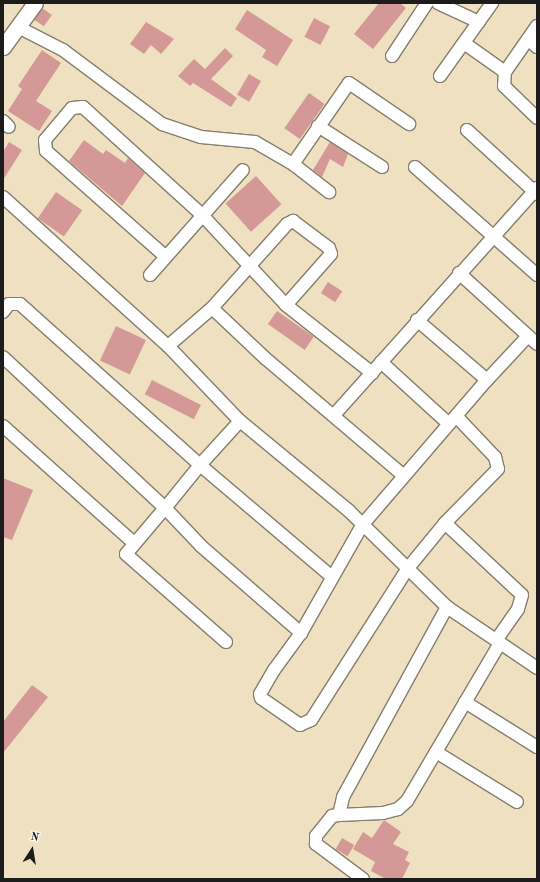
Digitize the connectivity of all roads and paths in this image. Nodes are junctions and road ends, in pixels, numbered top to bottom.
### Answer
1 (35, 3) edge
2 (426, 3) edge
3 (438, 3) edge
4 (492, 3) edge
5 (479, 22) junction
6 (537, 26) edge
7 (18, 27) junction
8 (464, 43) junction
9 (533, 43) edge
10 (3, 47) edge
11 (392, 56) dead end
12 (505, 72) junction
13 (440, 76) dead end
14 (537, 118) edge
15 (409, 124) dead end
16 (318, 126) junction
17 (467, 130) dead end
18 (293, 164) junction
19 (382, 167) dead end
20 (415, 167) dead end
21 (244, 170) dead end
22 (536, 191) edge
23 (330, 192) dead end
24 (3, 197) edge
25 (203, 216) junction
26 (492, 235) junction
27 (166, 257) junction
28 (249, 267) junction
29 (459, 273) junction
30 (150, 275) dead end
31 (537, 275) edge
32 (286, 305) junction
33 (212, 308) junction
34 (3, 312) edge
35 (418, 320) junction
36 (533, 340) edge
37 (168, 346) junction
38 (3, 357) edge
39 (381, 362) junction
40 (372, 373) junction
41 (487, 380) junction
42 (334, 415) junction
43 (453, 420) junction
44 (240, 421) junction
45 (3, 426) edge
46 (200, 465) junction
47 (404, 476) junction
48 (166, 508) junction
49 (445, 523) junction
50 (363, 524) junction
51 (134, 543) junction
52 (408, 568) junction
53 (331, 576) junction
54 (447, 607) junction
55 (301, 632) junction
56 (226, 642) dead end
57 (498, 642) junction
58 (537, 668) edge
59 (465, 702) junction
60 (537, 747) edge
61 (436, 752) junction
62 (517, 802) dead end
63 (339, 815) junction
64 (363, 879) edge

1 - 7 street
2 - 11 street
3 - 5 street
4 - 5 street
5 - 8 street
6 - 9 street
7 - 10 street
7 - 18 street
8 - 12 street
8 - 13 street
9 - 12 street
12 - 14 street
15 - 16 street
16 - 18 street
16 - 19 street
17 - 22 street
18 - 23 street
20 - 26 street
21 - 25 street
22 - 26 street
24 - 37 street
25 - 27 street
25 - 27 street
25 - 28 street
26 - 29 street
26 - 31 street
27 - 30 street
28 - 32 street
28 - 32 street
28 - 33 street
29 - 35 street
29 - 36 street
32 - 40 street
33 - 37 street
33 - 42 street
34 - 46 street
35 - 39 street
35 - 41 street
36 - 41 street
37 - 44 street
38 - 48 street
39 - 40 street
39 - 43 street
40 - 42 street
41 - 43 street
42 - 47 street
43 - 47 street
43 - 49 street
44 - 46 street
44 - 50 street
45 - 51 street
46 - 48 street
46 - 53 street
47 - 50 street
48 - 51 street
48 - 55 street
49 - 52 street
49 - 57 street
50 - 52 street
50 - 53 street
51 - 56 street
52 - 54 street
52 - 55 street
53 - 55 street
54 - 57 street
54 - 63 street
57 - 58 street
57 - 59 street
59 - 60 street
59 - 61 street
61 - 62 street
61 - 63 street
63 - 64 street

